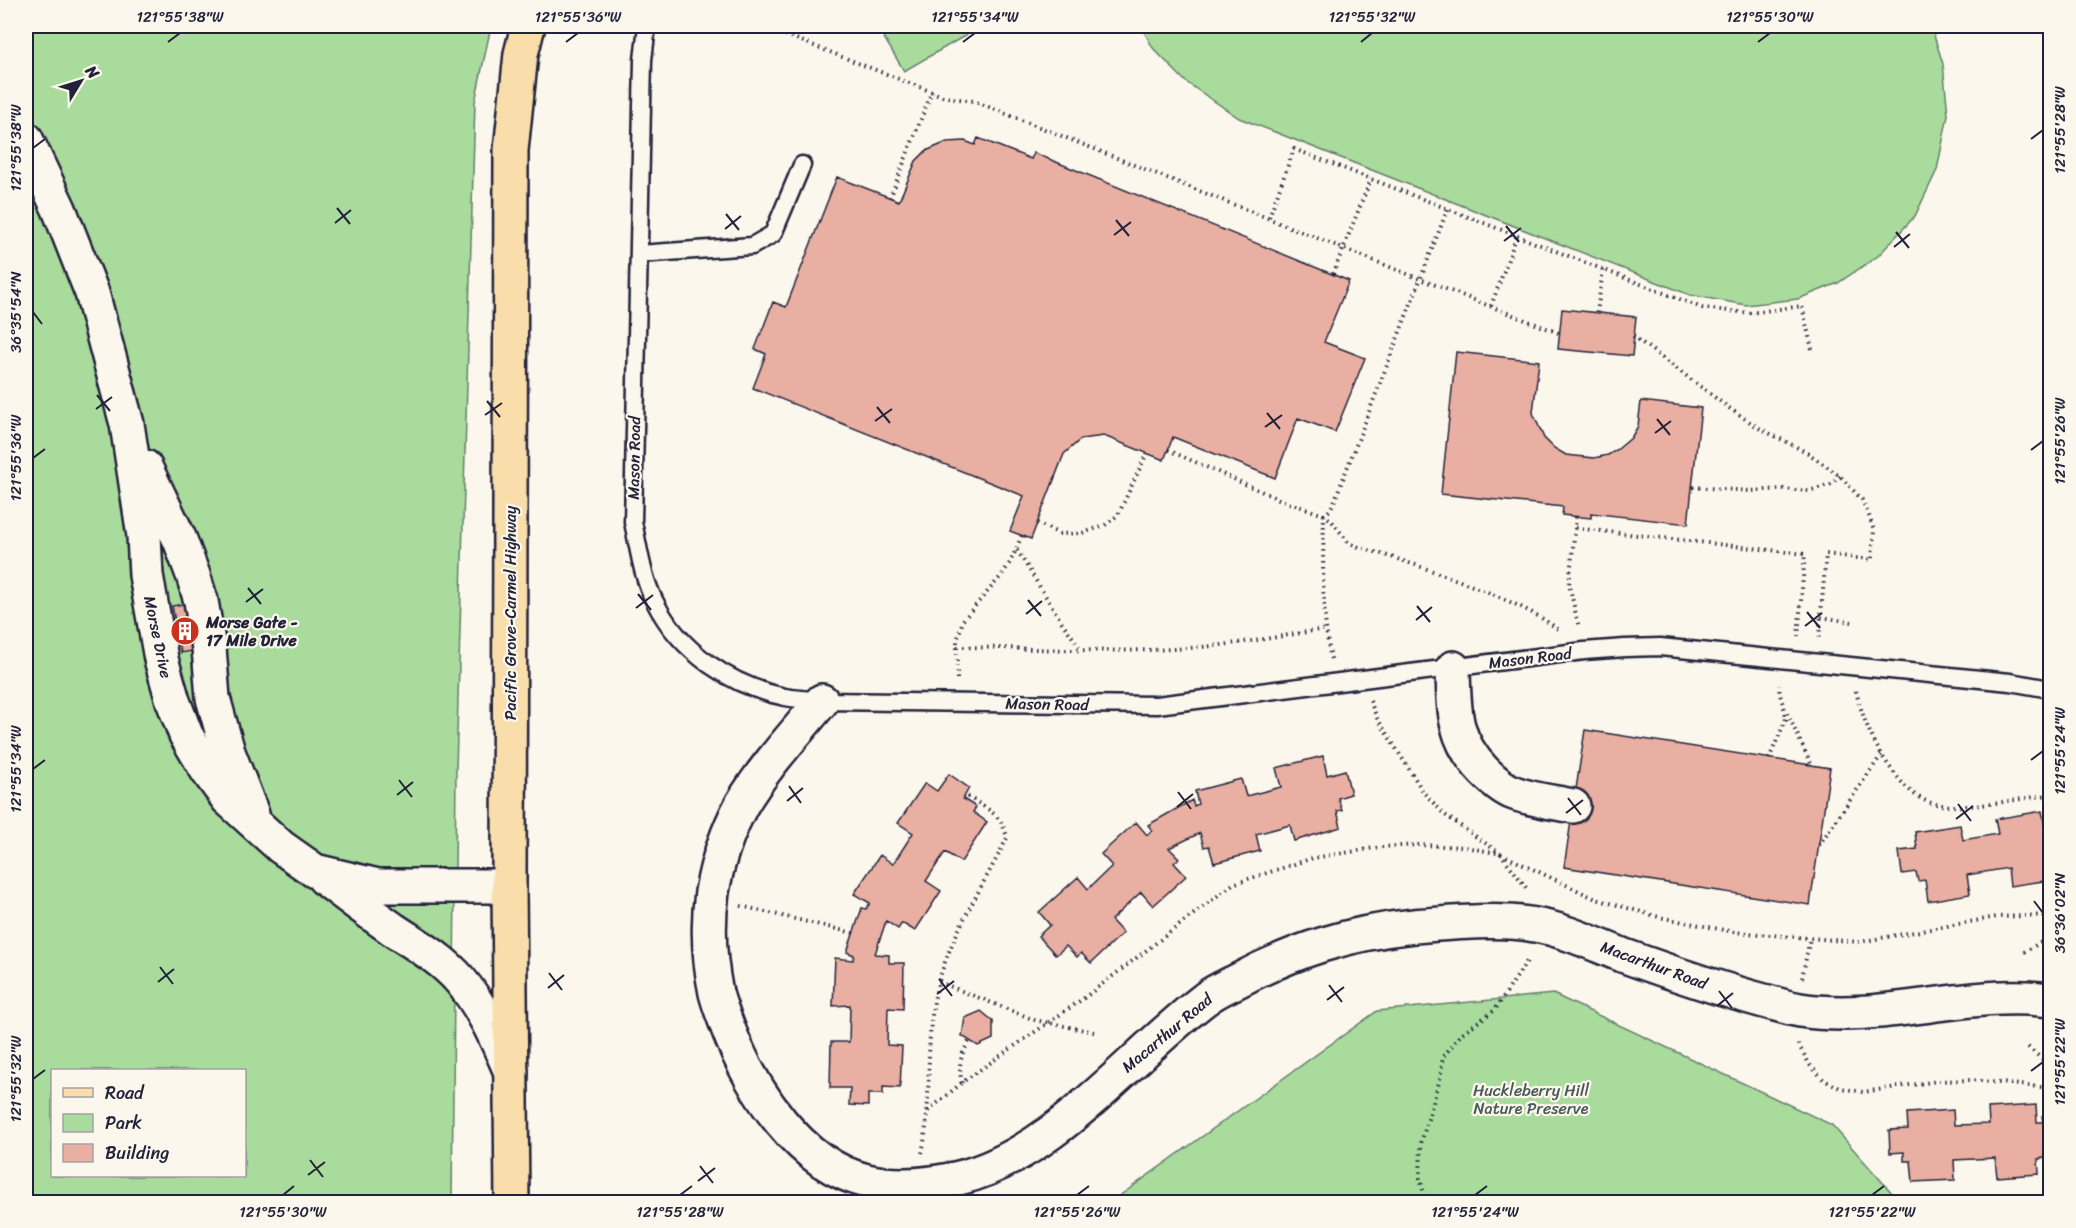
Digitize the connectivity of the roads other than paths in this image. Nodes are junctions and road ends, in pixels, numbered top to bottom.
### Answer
1 (528, 26) edge
2 (647, 26) edge
3 (26, 139) edge
4 (802, 165) dead end
5 (639, 254) junction
6 (127, 424) junction
7 (1453, 668) junction
8 (2050, 689) edge
9 (822, 701) junction
10 (1573, 806) dead end
11 (255, 823) junction
12 (315, 871) junction
13 (509, 886) junction
14 (2050, 1000) edge
15 (511, 1072) junction
16 (512, 1203) edge

1 - 13 main road, Pacific Grove-Carmel Highway
2 - 5 lane, Mason Road
3 - 6 street, Morse Drive
4 - 5 lane
5 - 9 lane, Mason Road
6 - 11 street, Morse Drive
6 - 11 street, Morse Drive
7 - 8 lane, Mason Road
7 - 9 lane, Mason Road
7 - 10 street
9 - 14 street, Macarthur Road
11 - 12 street, Morse Drive
12 - 13 street, Morse Drive
12 - 15 street
13 - 15 main road, Pacific Grove-Carmel Highway
15 - 16 main road, Pacific Grove-Carmel Highway

